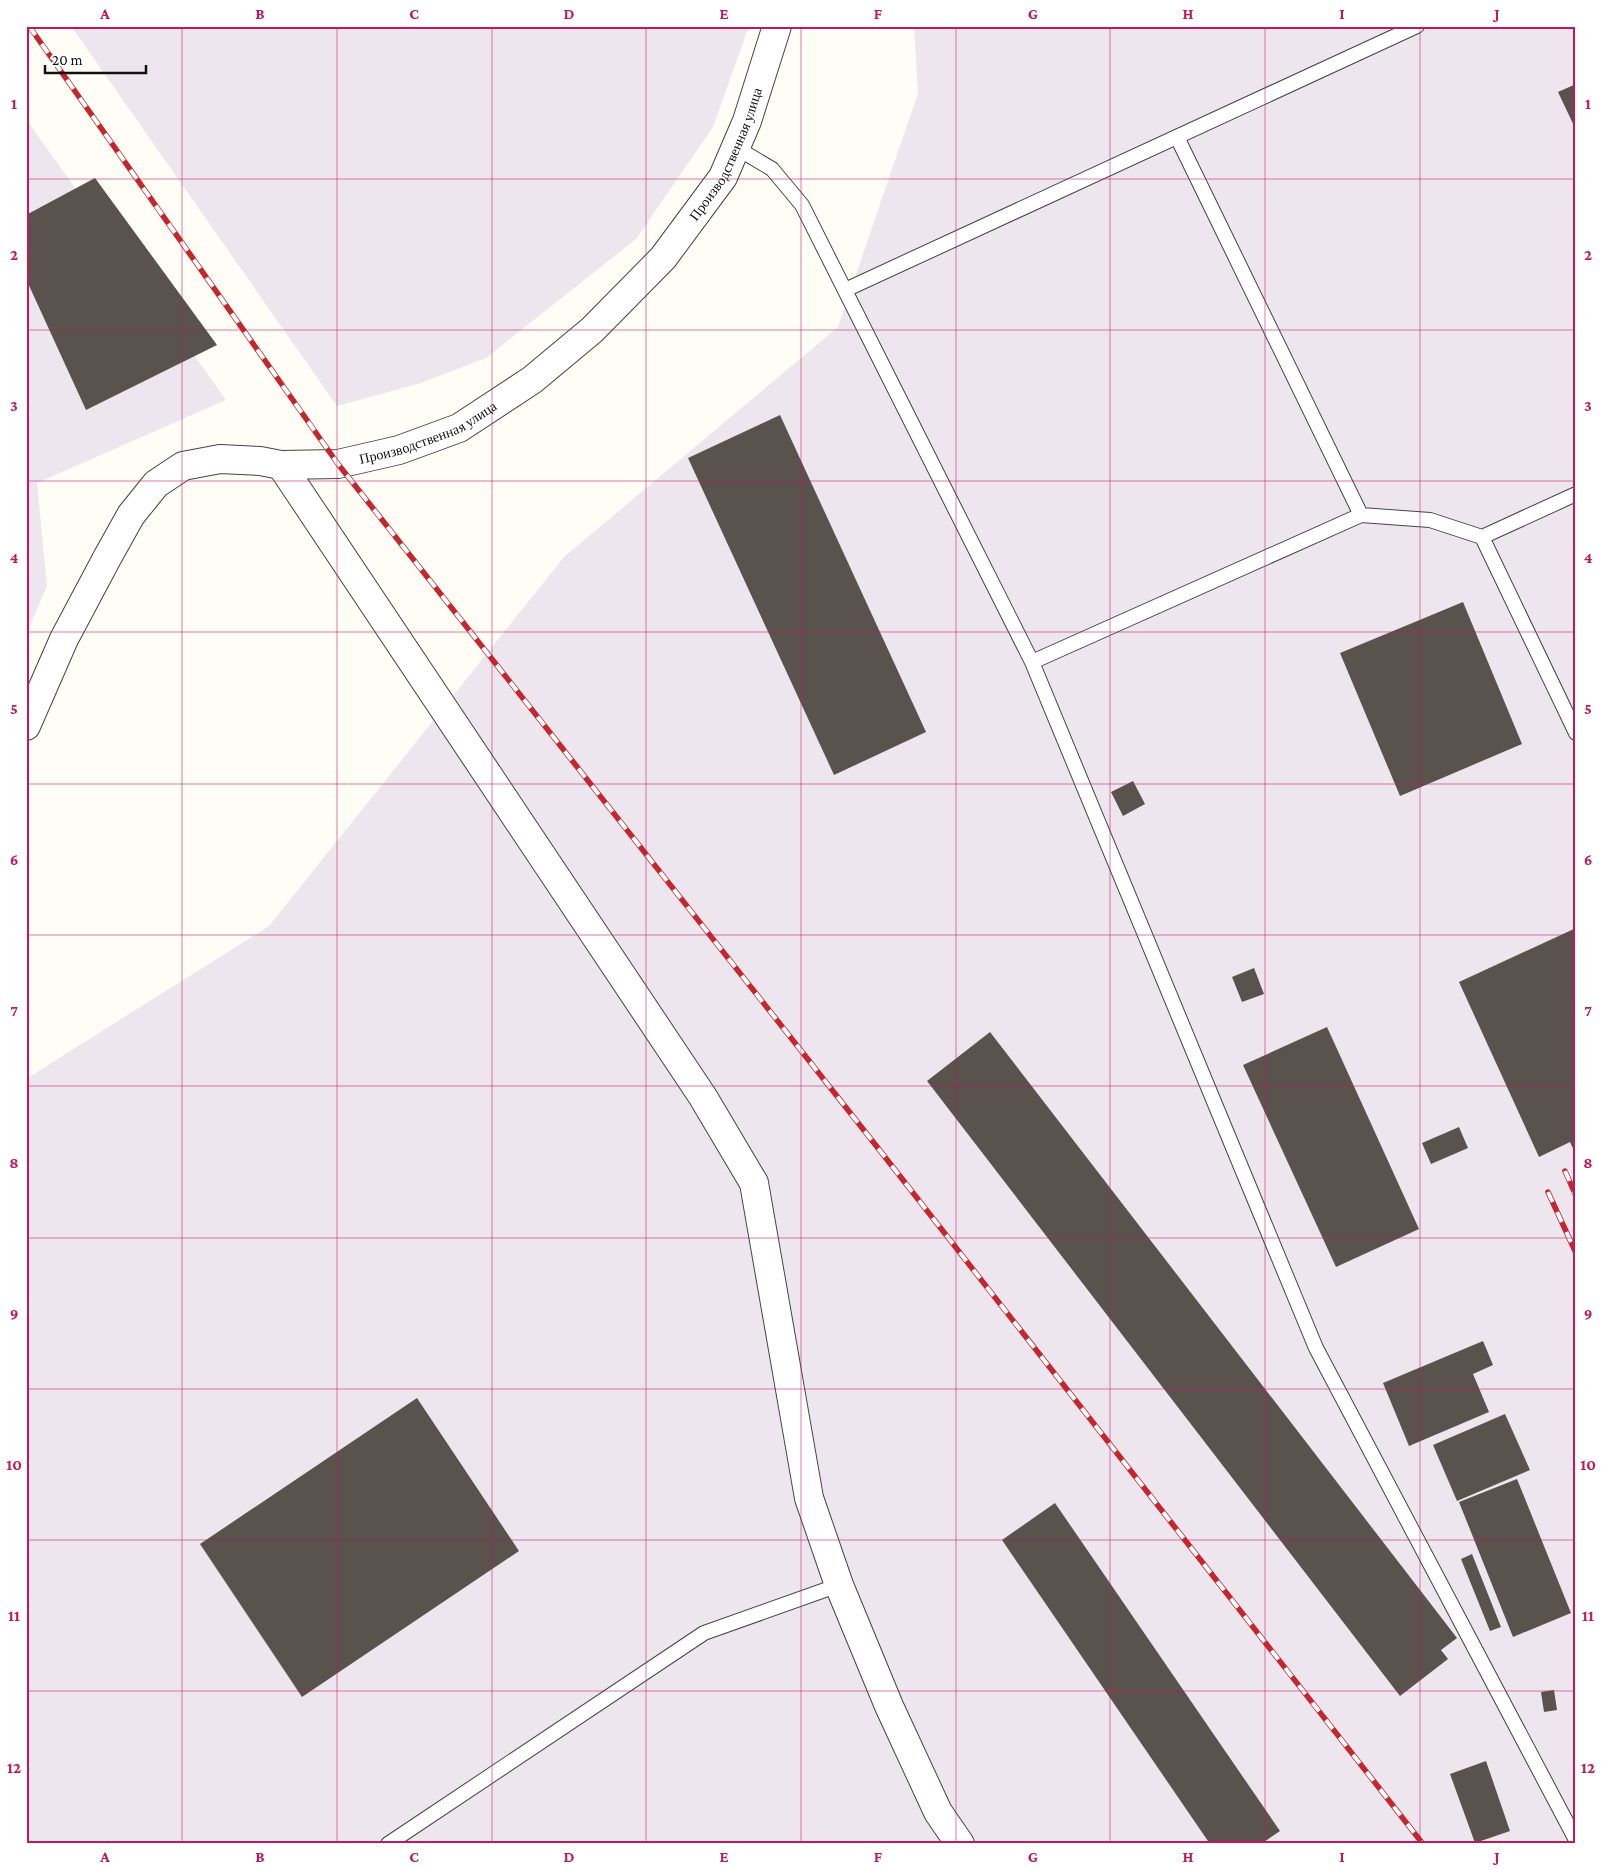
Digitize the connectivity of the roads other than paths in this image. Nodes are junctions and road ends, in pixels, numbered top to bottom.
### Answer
1 (777, 26) edge
2 (1417, 26) edge
3 (1177, 137) junction
4 (735, 147) junction
5 (845, 290) junction
6 (281, 465) junction
7 (1576, 494) edge
8 (1361, 515) junction
9 (1482, 537) junction
10 (1032, 662) junction
11 (26, 726) edge
12 (1576, 733) edge
13 (839, 1585) junction
14 (1576, 1840) edge
15 (388, 1844) edge
16 (960, 1844) edge

1 - 4 street, Производственная улица
2 - 3 lane
3 - 5 lane
3 - 8 lane
4 - 5 lane
4 - 6 street, Производственная улица
5 - 10 lane
6 - 11 street, Производственная улица
6 - 13 street
7 - 9 lane
8 - 9 lane
8 - 10 lane
9 - 12 lane
10 - 14 lane
13 - 15 lane
13 - 16 street

